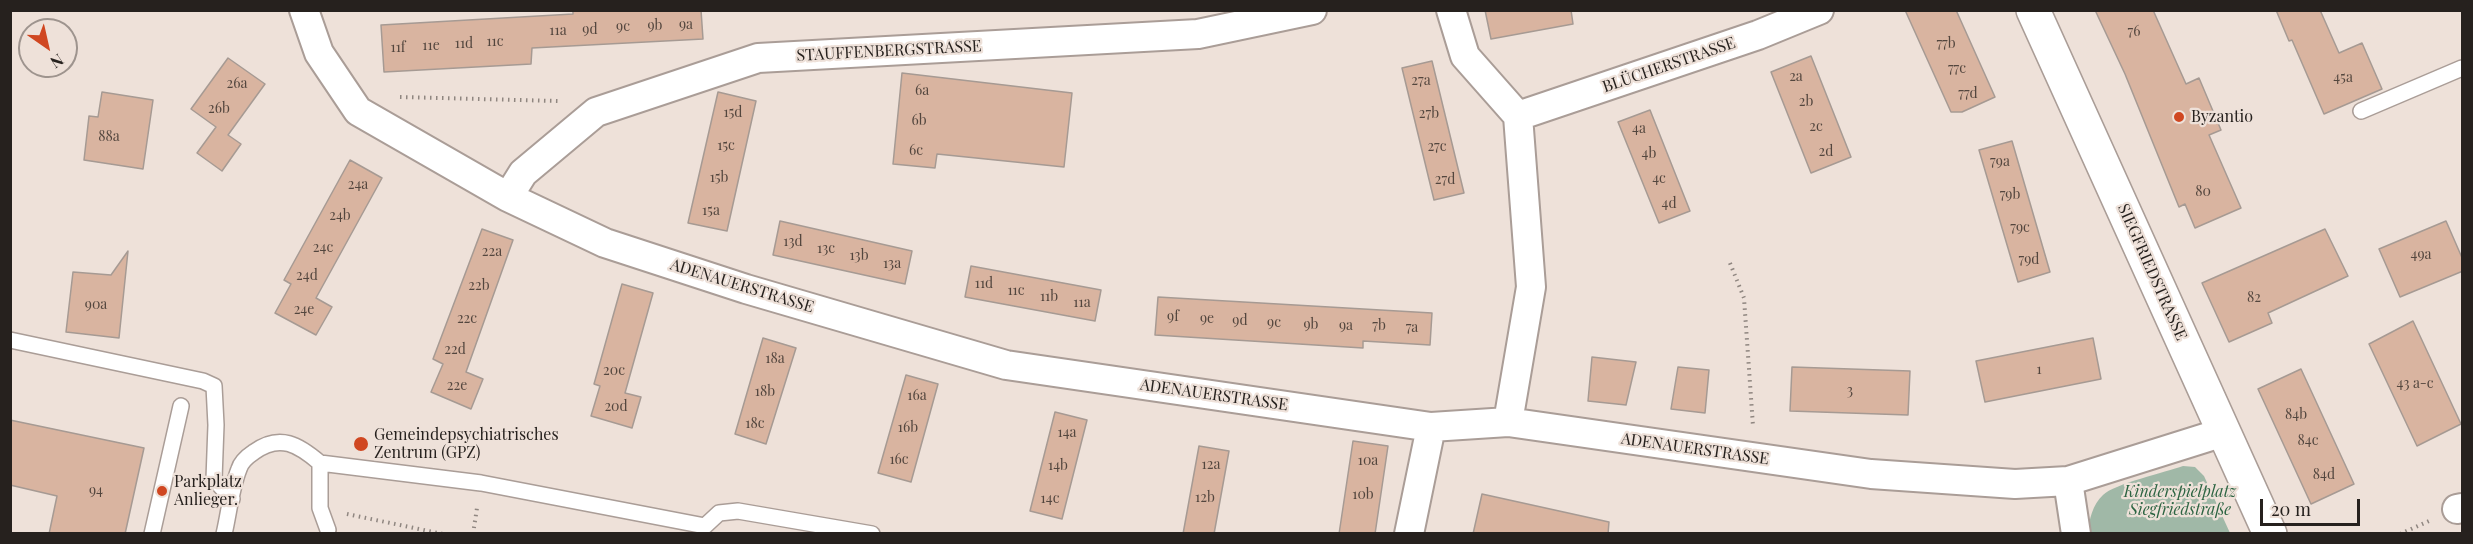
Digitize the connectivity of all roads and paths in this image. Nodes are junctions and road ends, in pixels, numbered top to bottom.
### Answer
1 (304, 10) edge
2 (1312, 10) edge
3 (1450, 10) edge
4 (1819, 10) edge
5 (2033, 10) edge
6 (2463, 68) edge
7 (358, 111) junction
8 (2361, 111) dead end
9 (597, 112) junction
10 (1518, 116) junction
11 (508, 197) junction
12 (1730, 263) dead end
13 (10, 340) edge
14 (181, 406) dead end
15 (1508, 422) junction
16 (1431, 427) junction
17 (2224, 432) junction
18 (1746, 456) junction
19 (320, 463) junction
20 (2068, 480) junction
21 (232, 499) junction
22 (320, 508) junction
23 (328, 530) dead end
24 (152, 534) edge
25 (224, 534) edge
26 (443, 534) edge
27 (872, 534) edge
28 (1409, 534) edge
29 (2076, 534) edge
30 (2270, 534) edge

1 - 7 street, ADENAUERSTRASSE
2 - 9 street, STAUFFENBERGSTRASSE
3 - 10 street
4 - 10 street, BLÜCHERSTRASSE
5 - 17 street, SIEGFRIEDSTRASSE
6 - 8 lane
7 - 9 path
7 - 11 street, ADENAUERSTRASSE
9 - 11 street, STAUFFENBERGSTRASSE
10 - 15 street
11 - 16 street, ADENAUERSTRASSE
12 - 18 path
13 - 21 lane
14 - 24 lane
15 - 16 street, ADENAUERSTRASSE
15 - 18 street, ADENAUERSTRASSE
16 - 28 street
17 - 20 street, ADENAUERSTRASSE
17 - 30 street, SIEGFRIEDSTRASSE
18 - 20 street, ADENAUERSTRASSE
19 - 21 lane
19 - 22 lane
19 - 27 lane
20 - 29 street
21 - 25 lane
22 - 23 lane
22 - 26 path

